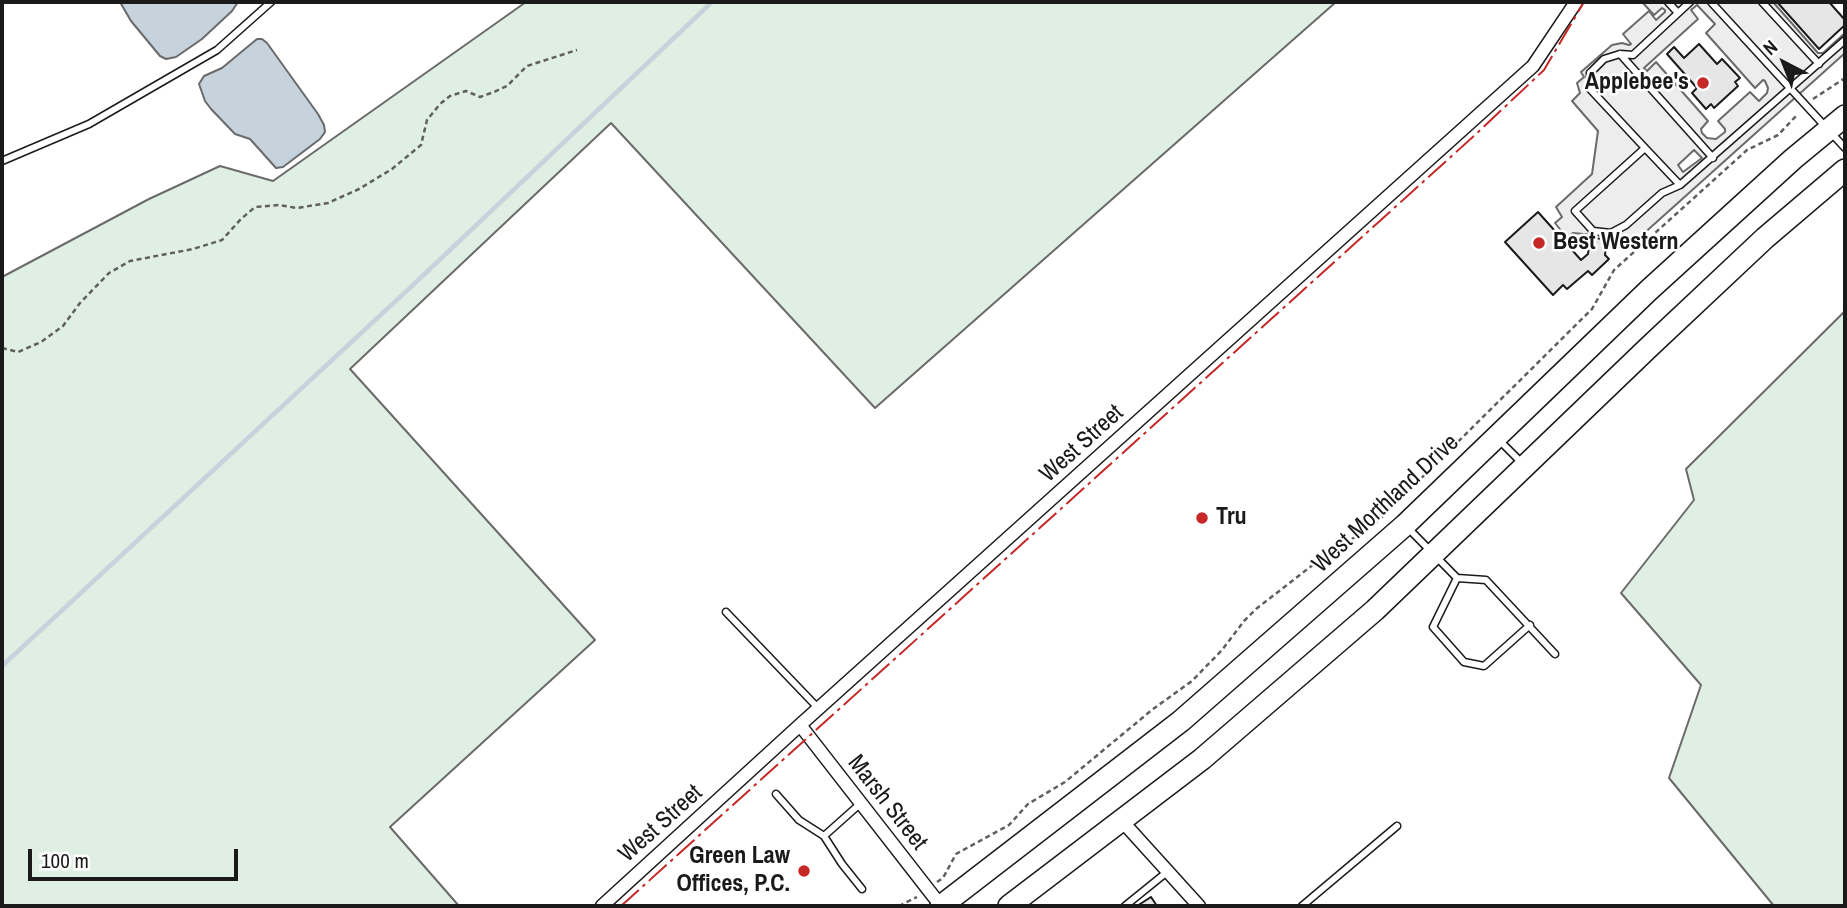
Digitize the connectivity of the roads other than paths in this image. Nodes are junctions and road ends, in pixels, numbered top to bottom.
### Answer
1 (271, 2) edge
2 (1577, 2) edge
3 (1668, 2) edge
4 (1690, 2) edge
5 (1711, 2) edge
6 (1762, 2) edge
7 (1678, 13) junction
8 (1845, 40) edge
9 (1620, 54) junction
10 (1819, 64) junction
11 (1791, 89) junction
12 (1845, 116) edge
13 (1828, 130) junction
14 (1645, 148) junction
15 (1845, 148) edge
16 (1713, 158) junction
17 (2, 161) edge
18 (1845, 170) edge
19 (1680, 186) junction
20 (1496, 438) junction
21 (1525, 466) junction
22 (1405, 525) junction
23 (1434, 553) junction
24 (1457, 578) junction
25 (726, 612) dead end
26 (1530, 625) junction
27 (1555, 654) dead end
28 (819, 709) junction
29 (800, 725) junction
30 (776, 794) dead end
31 (861, 803) junction
32 (1122, 821) junction
33 (1397, 826) dead end
34 (824, 836) junction
35 (1168, 871) junction
36 (862, 889) dead end
37 (602, 906) edge
38 (941, 906) edge
39 (1009, 906) edge
40 (1125, 906) edge
41 (1199, 906) edge
42 (1302, 906) edge

1 - 17 lane
2 - 28 street, West Street
3 - 7 lane
4 - 7 lane
5 - 11 lane
6 - 10 lane
7 - 9 lane
8 - 10 lane
9 - 14 lane
9 - 16 lane
10 - 11 lane
11 - 13 lane
11 - 16 lane
12 - 13 highway, West Morthland Drive
13 - 15 lane
13 - 20 highway, West Morthland Drive
14 - 19 lane
14 - 19 lane
16 - 19 lane
18 - 21 highway
20 - 21 lane
20 - 22 highway, West Morthland Drive
21 - 23 highway
22 - 23 lane
22 - 38 highway, West Morthland Drive
23 - 24 lane
23 - 32 highway
24 - 26 lane
24 - 26 lane
25 - 28 lane
26 - 27 lane
28 - 29 street, West Street
29 - 31 street, Marsh Street
29 - 37 street, West Street
30 - 34 lane
31 - 34 lane
31 - 38 street, Marsh Street
32 - 35 street
32 - 39 highway
33 - 42 lane
34 - 36 lane
35 - 40 lane
35 - 41 street

